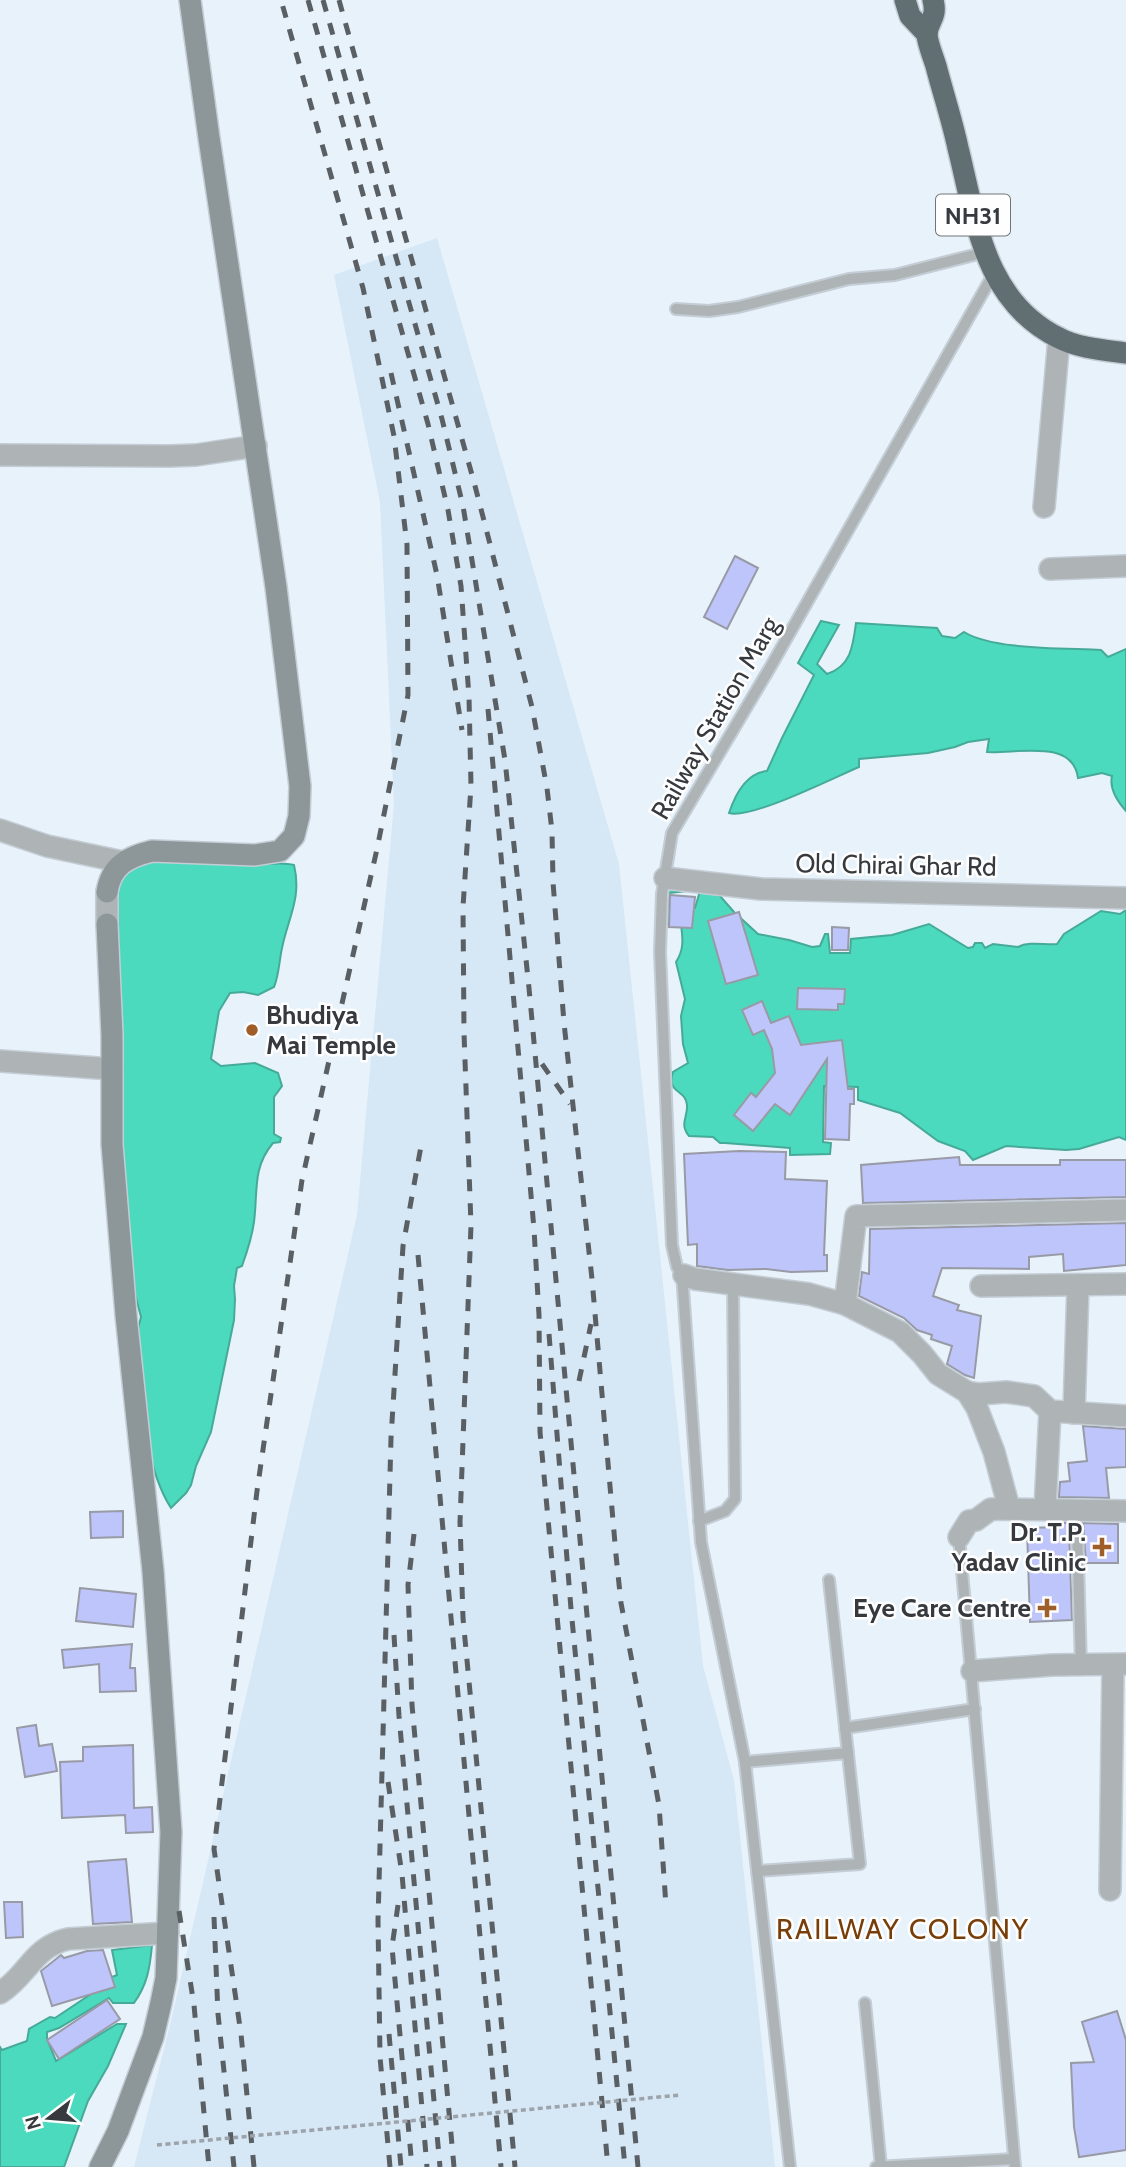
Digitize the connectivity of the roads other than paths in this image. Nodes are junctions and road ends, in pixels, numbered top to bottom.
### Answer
1 (190, 0) edge
2 (905, 0) edge
3 (933, 0) edge
4 (927, 34) junction
5 (986, 252) junction
6 (994, 274) junction
7 (676, 309) dead end
8 (1059, 338) junction
9 (1126, 353) edge
10 (256, 446) junction
11 (0, 455) edge
12 (1044, 507) dead end
13 (1126, 566) edge
14 (1050, 569) dead end
15 (0, 830) edge
16 (123, 862) junction
17 (666, 878) junction
18 (1126, 898) edge
19 (0, 1061) edge
20 (112, 1069) junction
21 (1126, 1210) edge
22 (683, 1274) junction
23 (733, 1284) junction
24 (1126, 1284) edge
25 (1078, 1285) junction
26 (981, 1286) dead end
27 (845, 1304) junction
28 (967, 1392) junction
29 (1049, 1410) junction
30 (1074, 1413) junction
31 (1126, 1416) edge
32 (1009, 1508) junction
33 (1045, 1508) junction
34 (1126, 1511) edge
35 (699, 1521) junction
36 (1077, 1528) dead end
37 (959, 1537) joint
38 (829, 1580) dead end
39 (1120, 1665) edge
40 (1081, 1666) junction
41 (972, 1671) junction
42 (975, 1709) junction
43 (845, 1728) junction
44 (848, 1753) junction
45 (745, 1762) junction
46 (757, 1871) junction
47 (1110, 1890) dead end
48 (168, 1933) junction
49 (0, 1993) edge
50 (865, 2003) dead end
51 (1015, 2163) edge
52 (100, 2167) edge
53 (790, 2167) edge
54 (879, 2167) edge

1 - 10 street
2 - 4 highway, NH31
3 - 4 highway, NH31
4 - 5 highway, NH31
5 - 6 highway, NH31
5 - 7 lane
6 - 8 highway, NH31
6 - 17 lane, Railway Station Marg
8 - 9 highway, NH31
8 - 12 street
10 - 11 street
10 - 16 street
13 - 14 street
15 - 16 street
16 - 20 street
17 - 18 street, Old Chirai Ghar Rd
17 - 22 lane, Railway Station Marg
19 - 20 street
20 - 48 street
21 - 27 street
22 - 23 street
22 - 35 lane, Railway Station Marg
23 - 27 street
23 - 35 lane
24 - 25 street
25 - 26 street
25 - 30 street
27 - 28 street
28 - 29 street
28 - 32 street
29 - 30 street
29 - 33 street
30 - 31 street
32 - 33 street
32 - 37 street
33 - 34 street
35 - 45 lane, Railway Station Marg
36 - 40 lane
37 - 41 lane
38 - 43 lane
39 - 40 street
39 - 47 street
40 - 41 street
41 - 42 lane
42 - 43 lane
42 - 51 lane
43 - 44 lane
44 - 45 lane
44 - 46 lane
45 - 46 lane, Railway Station Marg
46 - 53 lane, Railway Station Marg
48 - 49 street
48 - 52 street
50 - 54 lane
51 - 54 lane

